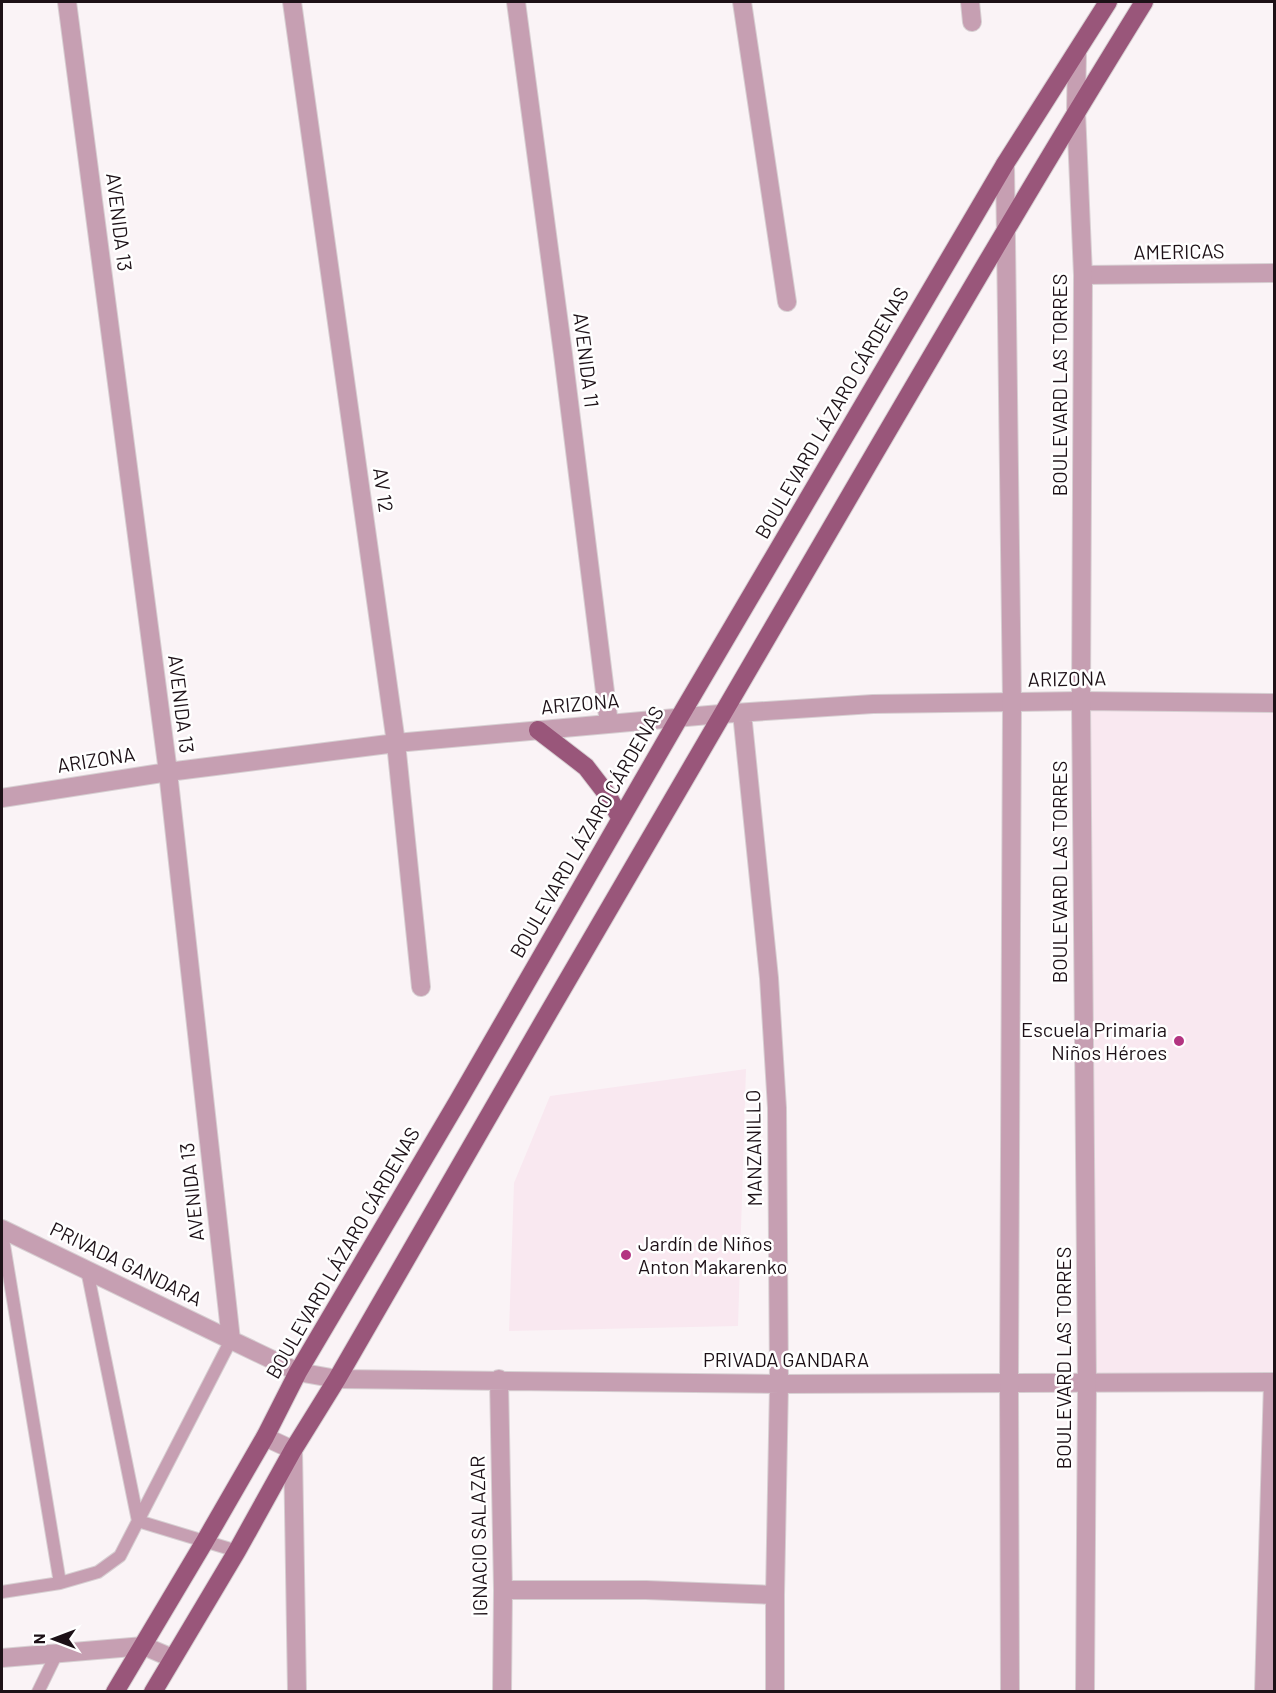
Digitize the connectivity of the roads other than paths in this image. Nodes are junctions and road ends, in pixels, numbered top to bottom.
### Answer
1 (67, 2) edge
2 (292, 2) edge
3 (516, 2) edge
4 (742, 2) edge
5 (970, 2) edge
6 (1108, 2) edge
7 (1144, 2) edge
8 (972, 22) dead end
9 (1077, 52) junction
10 (1076, 111) junction
11 (1005, 164) junction
12 (1005, 231) junction
13 (1275, 273) edge
14 (1083, 275) junction
15 (787, 302) dead end
16 (1081, 700) junction
17 (1012, 702) junction
18 (1275, 703) edge
19 (742, 713) junction
20 (720, 714) junction
21 (679, 718) junction
22 (609, 724) junction
23 (538, 730) junction
24 (396, 743) junction
25 (168, 772) junction
26 (2, 798) edge
27 (621, 819) junction
28 (421, 987) dead end
29 (2, 1231) edge
30 (87, 1270) junction
31 (231, 1340) junction
32 (298, 1372) junction
33 (337, 1378) junction
34 (499, 1379) junction
35 (1009, 1382) junction
36 (1274, 1382) edge
37 (1087, 1383) junction
38 (779, 1384) junction
39 (265, 1437) junction
40 (293, 1450) junction
41 (138, 1521) junction
42 (206, 1541) junction
43 (237, 1551) junction
44 (60, 1583) junction
45 (503, 1590) junction
46 (2, 1592) edge
47 (775, 1594) junction
48 (144, 1646) junction
49 (57, 1653) junction
50 (2, 1658) edge
51 (172, 1658) junction
52 (38, 1692) edge
53 (116, 1692) edge
54 (153, 1692) edge
55 (297, 1692) edge
56 (502, 1692) edge
57 (775, 1692) edge
58 (1010, 1692) edge
59 (1085, 1692) edge
60 (1264, 1692) edge

1 - 25 street, AVENIDA 13
2 - 24 street, AV 12
3 - 22 street, AVENIDA 11
4 - 15 street
5 - 8 street
6 - 9 main road, BOULEVARD LÁZARO CÁRDENAS
7 - 10 main road
9 - 10 street, BOULEVARD LAS TORRES
9 - 11 main road, BOULEVARD LÁZARO CÁRDENAS
10 - 12 main road
10 - 14 street, BOULEVARD LAS TORRES
11 - 12 street
11 - 21 main road, BOULEVARD LÁZARO CÁRDENAS
12 - 17 street
12 - 20 main road
13 - 14 street, AMERICAS
14 - 16 street, BOULEVARD LAS TORRES
16 - 17 street, ARIZONA
16 - 18 street, ARIZONA
16 - 37 street, BOULEVARD LAS TORRES
17 - 19 street, ARIZONA
17 - 35 street
19 - 20 street, ARIZONA
19 - 38 street, MANZANILLO
20 - 21 street, ARIZONA
20 - 33 main road
21 - 22 street, ARIZONA
21 - 27 main road, BOULEVARD LÁZARO CÁRDENAS
22 - 23 street, ARIZONA
23 - 24 street, ARIZONA
23 - 27 main road
24 - 25 street, ARIZONA
24 - 28 street, AV 12
25 - 26 street, ARIZONA
25 - 31 street, AVENIDA 13
27 - 32 main road, BOULEVARD LÁZARO CÁRDENAS
29 - 30 street, PRIVADA GANDARA
29 - 44 lane
30 - 31 street, PRIVADA GANDARA
30 - 41 lane
31 - 32 street
31 - 41 lane
32 - 33 street, PRIVADA GANDARA
32 - 39 main road, BOULEVARD LÁZARO CÁRDENAS
33 - 34 street, PRIVADA GANDARA
33 - 40 main road
34 - 38 street, PRIVADA GANDARA
34 - 45 street, IGNACIO SALAZAR
35 - 37 street, PRIVADA GANDARA
35 - 38 street, PRIVADA GANDARA
35 - 58 street
36 - 37 street, PRIVADA GANDARA
36 - 60 street
37 - 59 street, BOULEVARD LAS TORRES
38 - 47 street, MANZANILLO
39 - 40 street
39 - 42 main road, BOULEVARD LÁZARO CÁRDENAS
40 - 43 main road
40 - 55 street
41 - 42 lane
41 - 44 lane
42 - 43 lane
42 - 48 main road, BOULEVARD LÁZARO CÁRDENAS
43 - 51 main road
44 - 46 lane
45 - 47 street
45 - 56 street, IGNACIO SALAZAR
47 - 57 street, MANZANILLO
48 - 49 street
48 - 51 street
48 - 53 main road, BOULEVARD LÁZARO CÁRDENAS
49 - 50 street
49 - 52 lane
51 - 54 main road

